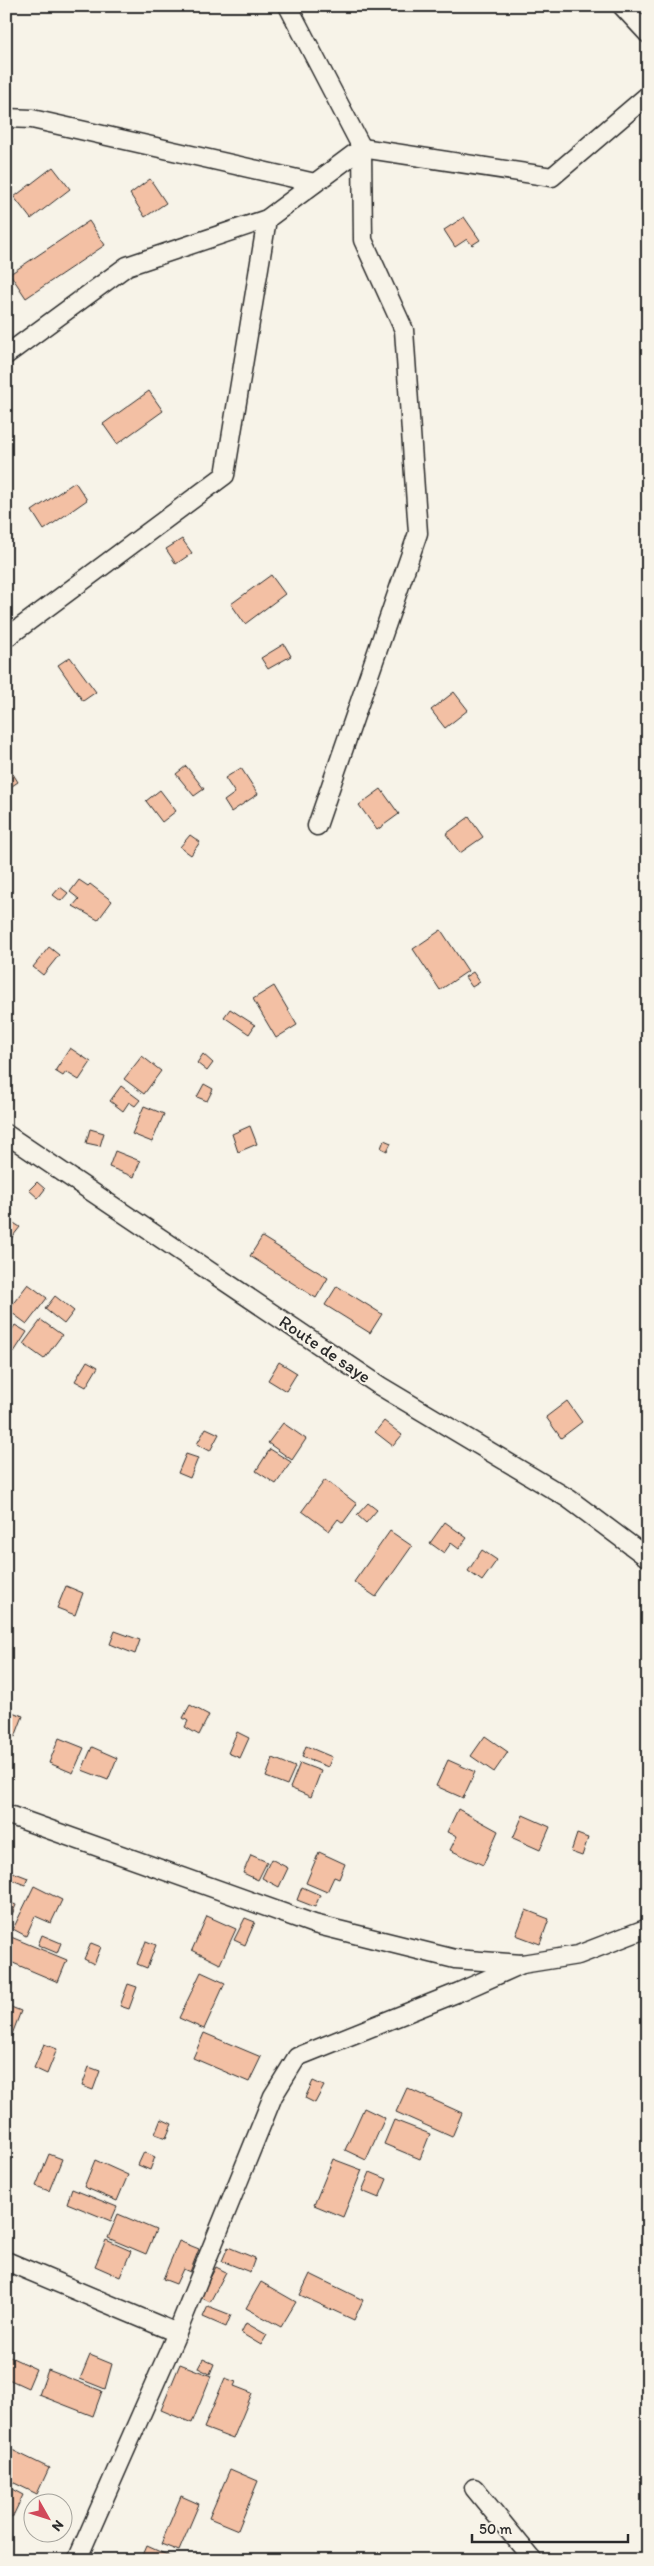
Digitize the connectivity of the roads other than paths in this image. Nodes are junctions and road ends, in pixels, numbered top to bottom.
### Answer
1 (288, 6) edge
2 (622, 6) edge
3 (648, 34) edge
4 (648, 95) edge
5 (6, 118) edge
6 (362, 148) junction
7 (315, 183) junction
8 (268, 219) junction
9 (6, 355) edge
10 (6, 638) edge
11 (317, 826) dead end
12 (6, 1134) edge
13 (648, 1558) edge
14 (6, 1814) edge
15 (648, 1928) edge
16 (522, 1964) junction
17 (6, 2261) edge
18 (177, 2333) junction
19 (474, 2488) dead end
20 (77, 2560) edge
21 (532, 2560) edge

1 - 6 street
2 - 3 street
4 - 6 street
5 - 7 street
6 - 7 street
6 - 11 street
7 - 8 street
8 - 9 street
8 - 10 street
12 - 13 street, Route de saye
14 - 16 street
15 - 16 street
16 - 18 street
17 - 18 street
18 - 20 street
19 - 21 street

